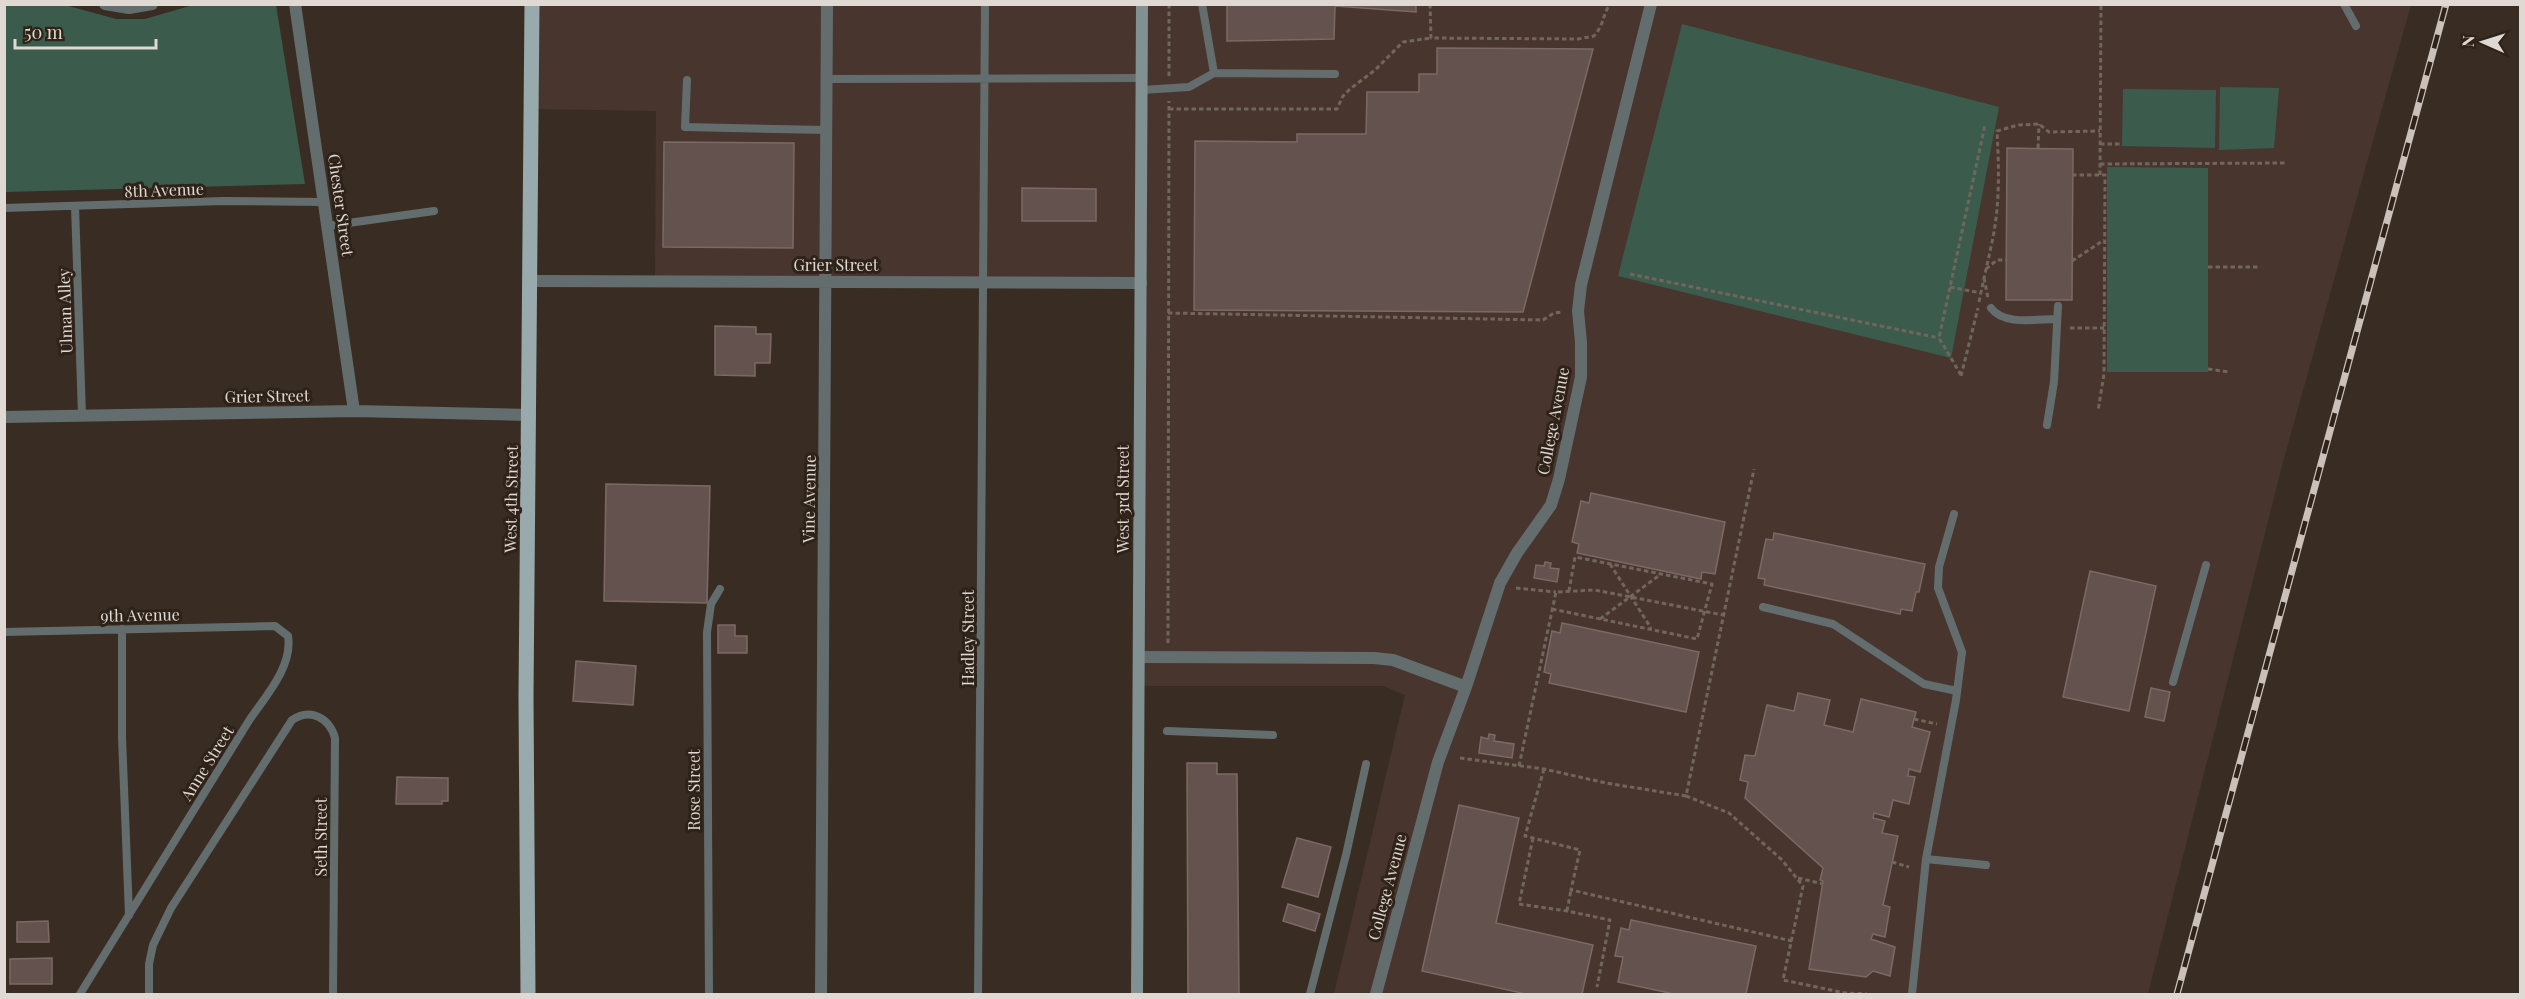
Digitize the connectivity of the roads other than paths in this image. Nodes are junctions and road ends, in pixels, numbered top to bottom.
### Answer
1 (105, 4) edge
2 (152, 4) edge
3 (295, 4) edge
4 (532, 4) edge
5 (827, 4) edge
6 (985, 4) edge
7 (1142, 4) edge
8 (1202, 4) edge
9 (1651, 4) edge
10 (2344, 4) edge
11 (2356, 26) dead end
12 (1214, 73) junction
13 (1335, 74) dead end
14 (984, 77) junction
15 (827, 79) junction
16 (687, 80) dead end
17 (1142, 84) junction
18 (827, 130) junction
19 (324, 202) junction
20 (75, 206) junction
21 (4, 208) edge
22 (434, 211) dead end
23 (327, 226) junction
24 (531, 281) junction
25 (827, 282) junction
26 (983, 282) junction
27 (1141, 283) junction
28 (2058, 306) dead end
29 (1991, 308) road end
30 (2057, 319) junction
31 (354, 411) junction
32 (82, 415) junction
33 (530, 415) junction
34 (4, 417) edge
35 (2047, 425) dead end
36 (1954, 514) dead end
37 (2206, 564) dead end
38 (720, 589) dead end
39 (1764, 607) dead end
40 (275, 626) joint
41 (122, 629) junction
42 (4, 632) edge
43 (1139, 657) junction
44 (2173, 682) dead end
45 (1466, 687) junction
46 (1957, 692) junction
47 (1167, 731) dead end
48 (1273, 735) dead end
49 (1366, 764) dead end
50 (1926, 859) junction
51 (1986, 865) dead end
52 (129, 915) junction
53 (80, 994) edge
54 (149, 994) edge
55 (333, 994) edge
56 (528, 994) edge
57 (709, 994) edge
58 (821, 994) edge
59 (978, 994) edge
60 (1137, 994) edge
61 (1310, 994) edge
62 (1376, 994) edge
63 (1912, 994) edge

1 - 2 street
3 - 19 street, Chester Street
4 - 24 main road, West 4th Street
5 - 15 street, Vine Avenue
6 - 14 lane, Hadley Street
7 - 17 main road, West 3rd Street
8 - 12 lane
9 - 45 street, College Avenue
10 - 11 lane
12 - 13 lane
12 - 17 lane
14 - 15 lane
14 - 17 lane
14 - 26 lane, Hadley Street
15 - 18 street, Vine Avenue
16 - 18 lane
17 - 27 main road, West 3rd Street
18 - 25 street, Vine Avenue
19 - 20 lane, 8th Avenue
19 - 23 street, Chester Street
20 - 21 lane, 8th Avenue
20 - 32 lane, Ulman Alley
22 - 23 lane
23 - 31 street, Chester Street
24 - 25 street, Grier Street
24 - 33 main road, West 4th Street
25 - 26 street, Grier Street
25 - 58 street, Vine Avenue
26 - 27 street, Grier Street
26 - 59 lane, Hadley Street
27 - 43 main road, West 3rd Street
28 - 30 lane
29 - 30 lane
30 - 35 lane
31 - 32 street, Grier Street
31 - 33 street, Grier Street
32 - 34 street, Grier Street
33 - 56 main road, West 4th Street
36 - 46 lane
37 - 44 lane
38 - 57 lane, Rose Street
39 - 46 lane
40 - 41 lane, 9th Avenue
40 - 52 lane, Anne Street
41 - 42 lane, 9th Avenue
41 - 52 lane
43 - 45 street
43 - 60 main road, West 3rd Street
45 - 62 street, College Avenue
46 - 50 lane
47 - 48 lane
49 - 61 lane
50 - 51 lane
50 - 63 lane
52 - 53 lane, Anne Street
54 - 55 lane, Seth Street

